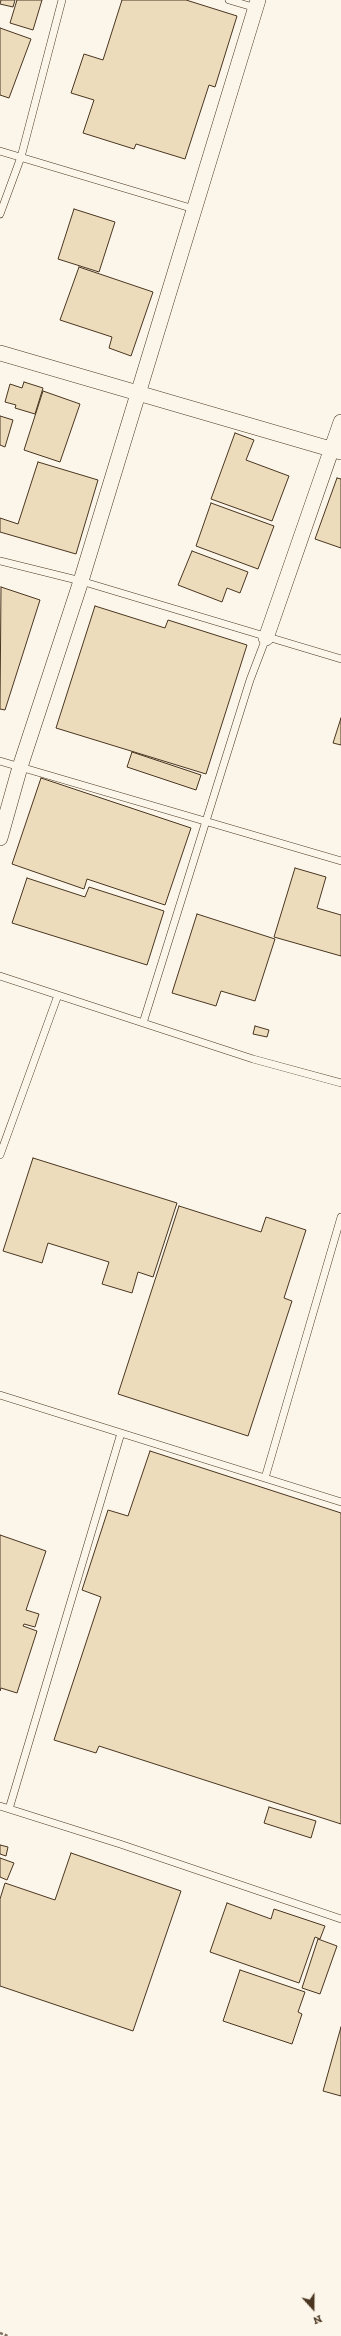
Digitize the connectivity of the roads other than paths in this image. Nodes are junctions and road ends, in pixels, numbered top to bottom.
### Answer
1 (62, 0) edge
2 (229, 0) edge
3 (257, 4) edge
4 (0, 151) edge
5 (21, 157) junction
6 (194, 209) junction
7 (0, 214) edge
8 (0, 353) edge
9 (138, 393) junction
10 (341, 422) edge
11 (337, 451) edge
12 (0, 561) edge
13 (81, 581) junction
14 (266, 638) junction
15 (341, 659) edge
16 (0, 761) edge
17 (20, 767) junction
18 (207, 821) junction
19 (0, 838) edge
20 (341, 861) edge
21 (0, 976) edge
22 (58, 995) junction
23 (143, 1023) junction
24 (341, 1083) edge
25 (0, 1155) edge
26 (341, 1217) edge
27 (0, 1394) edge
28 (121, 1433) junction
29 (265, 1478) junction
30 (341, 1502) edge
31 (0, 1806) edge
32 (9, 1809) junction
33 (341, 1919) edge

1 - 5 lane
2 - 3 lane
3 - 6 street
4 - 5 lane
5 - 6 lane
5 - 7 lane
6 - 9 street
8 - 9 street
9 - 11 street
9 - 13 street
10 - 11 street
11 - 14 street
12 - 13 lane
13 - 14 lane
13 - 17 street
14 - 15 lane
14 - 18 lane
16 - 17 lane
17 - 18 lane
17 - 19 street
18 - 20 lane
18 - 23 lane
21 - 22 lane
22 - 23 lane
22 - 25 lane
23 - 24 lane
26 - 29 lane
27 - 28 lane
28 - 29 lane
28 - 32 lane
29 - 30 lane
31 - 32 lane
32 - 33 lane

